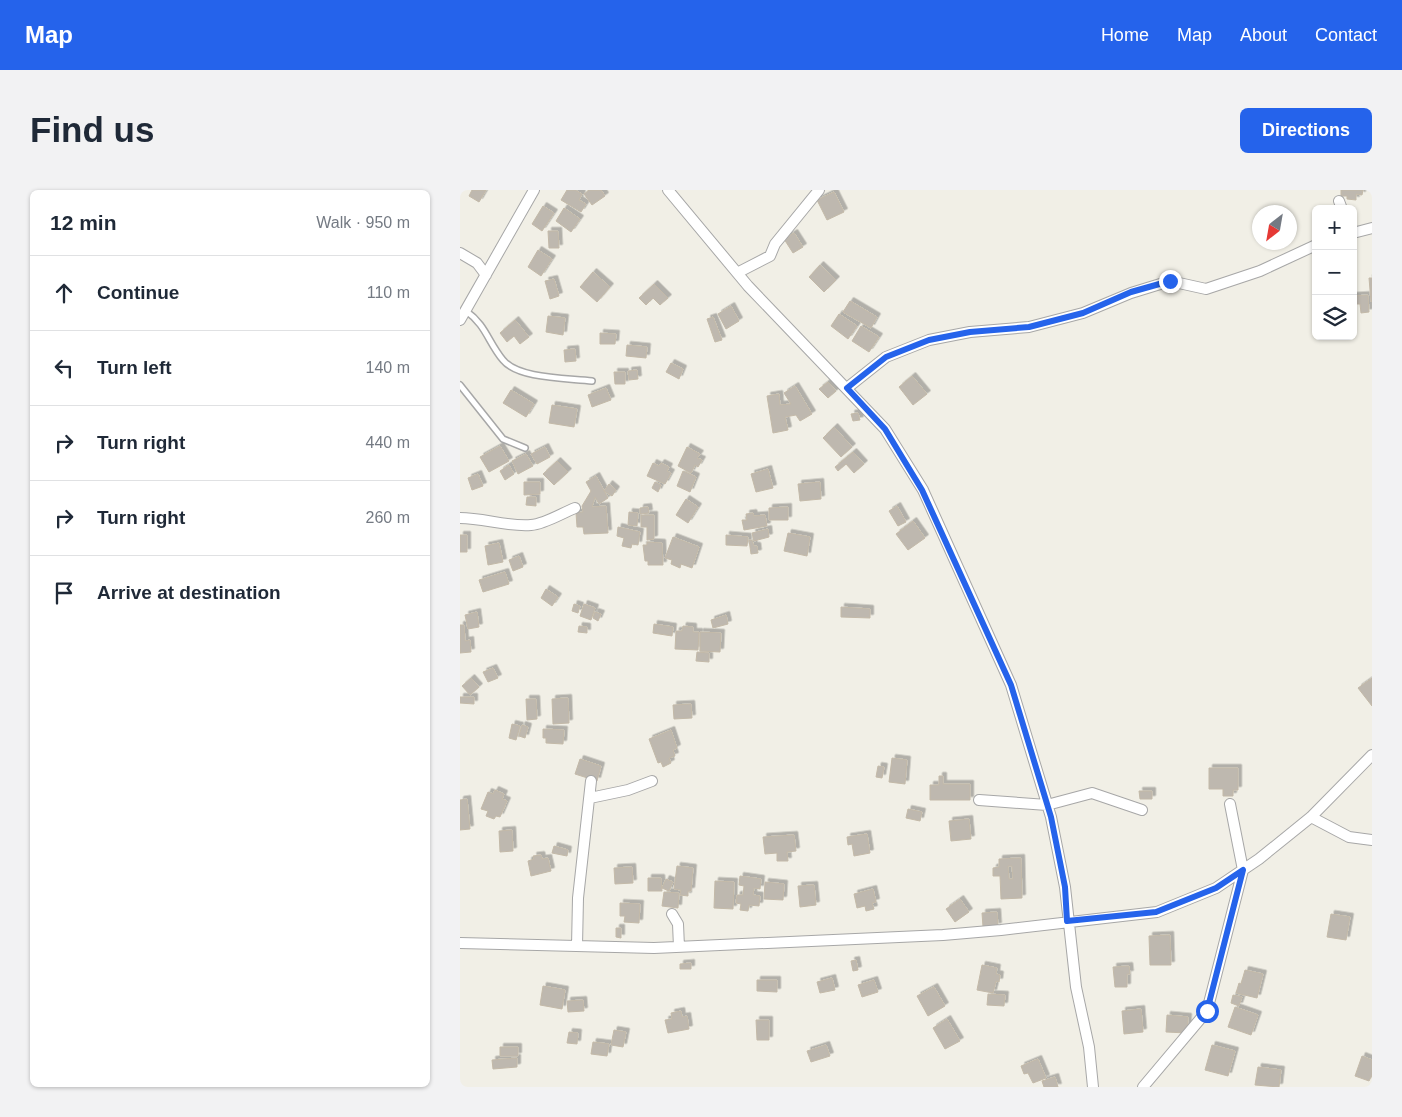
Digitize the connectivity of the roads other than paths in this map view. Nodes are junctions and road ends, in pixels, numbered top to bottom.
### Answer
1 (534, 190) edge
2 (668, 190) edge
3 (819, 190) edge
4 (1372, 228) edge
5 (1357, 232) edge
6 (1312, 247) edge
7 (460, 253) edge
8 (736, 273) junction
9 (486, 274) junction
10 (466, 311) junction
11 (460, 320) edge
12 (592, 381) dead end
13 (460, 385) edge
14 (847, 388) junction
15 (525, 448) dead end
16 (575, 508) dead end
17 (460, 518) edge
18 (1372, 755) edge
19 (591, 780) dead end
20 (652, 781) dead end
21 (590, 798) junction
22 (979, 800) dead end
23 (1230, 804) dead end
24 (1047, 806) junction
25 (1142, 810) dead end
26 (1311, 817) junction
27 (1372, 840) edge
28 (1243, 870) junction
29 (672, 914) dead end
30 (1067, 921) junction
31 (460, 943) edge
32 (577, 946) junction
33 (679, 947) junction
34 (1093, 1087) edge
35 (1144, 1087) edge

1 - 9 street
2 - 8 street
3 - 8 street
4 - 5 street
6 - 14 street
7 - 9 street
8 - 14 street
9 - 10 street
10 - 11 street
10 - 12 lane
13 - 15 lane
14 - 24 street
16 - 17 street
18 - 26 street
19 - 21 street
20 - 21 street
21 - 32 street
22 - 24 street
23 - 28 street
24 - 25 street
24 - 30 street
26 - 27 street
26 - 28 street
28 - 30 street
28 - 35 street
29 - 33 street
30 - 33 street
30 - 34 street
31 - 32 street
32 - 33 street

